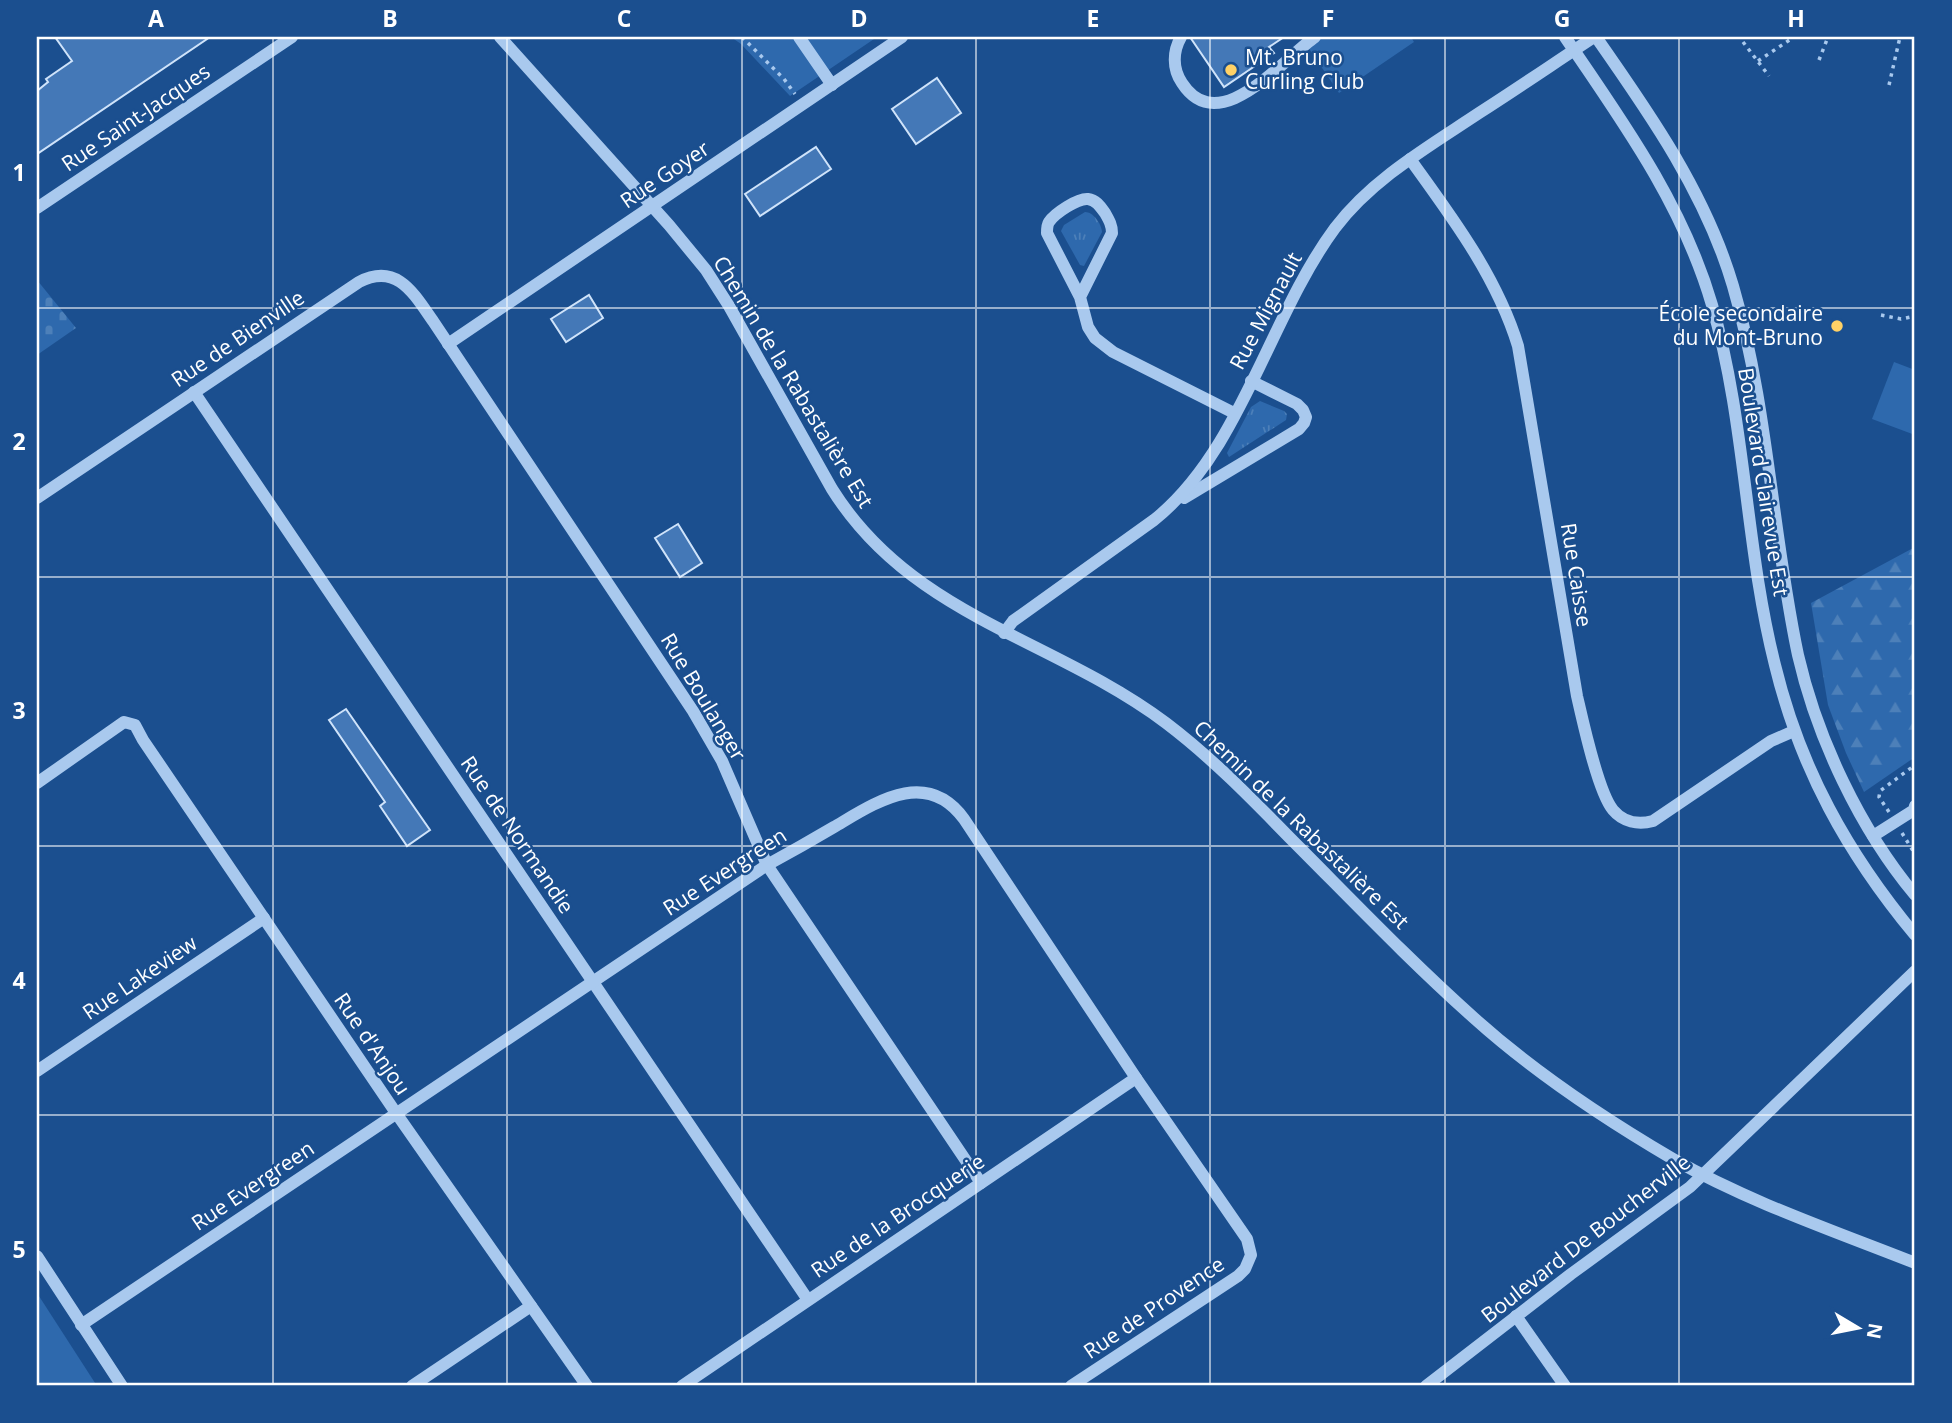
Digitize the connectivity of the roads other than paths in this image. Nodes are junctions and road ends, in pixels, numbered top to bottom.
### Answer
1 (292, 37) edge
2 (500, 37) edge
3 (799, 37) edge
4 (902, 37) edge
5 (1181, 37) edge
6 (1315, 37) edge
7 (1565, 37) edge
8 (1595, 37) edge
9 (1574, 50) junction
10 (832, 85) junction
11 (1410, 159) junction
12 (652, 207) junction
13 (37, 208) edge
14 (1080, 297) junction
15 (448, 344) junction
16 (1251, 381) junction
17 (194, 392) junction
18 (1234, 413) junction
19 (37, 498) edge
20 (1174, 504) junction
21 (1004, 633) junction
22 (1794, 731) junction
23 (37, 783) edge
24 (1915, 806) edge
25 (1873, 836) junction
26 (767, 865) junction
27 (1915, 895) edge
28 (264, 918) junction
29 (1915, 934) edge
30 (1915, 971) edge
31 (592, 981) junction
32 (37, 1071) edge
33 (1136, 1078) junction
34 (396, 1113) junction
35 (1703, 1174) junction
36 (981, 1183) junction
37 (1251, 1255) joint
38 (37, 1256) edge
39 (1915, 1263) edge
40 (808, 1300) junction
41 (531, 1306) junction
42 (1516, 1316) junction
43 (82, 1325) junction
44 (122, 1386) edge
45 (412, 1386) edge
46 (587, 1386) edge
47 (682, 1386) edge
48 (1071, 1386) edge
49 (1426, 1386) edge
50 (1566, 1386) edge

1 - 13 street, Rue Saint-Jacques
2 - 12 street, Chemin de la Rabastalière Est
3 - 10 street
4 - 10 street, Rue Goyer
5 - 6 street
7 - 9 street, Boulevard Clairevue Est
8 - 9 street, Rue Mignault
8 - 25 street, Boulevard Clairevue Est
9 - 11 street, Rue Mignault
9 - 22 street, Boulevard Clairevue Est
10 - 12 street, Rue Goyer
11 - 16 street, Rue Mignault
11 - 22 street, Rue Caisse
12 - 15 street, Rue Goyer
12 - 21 street, Chemin de la Rabastalière Est
14 - 14 street
14 - 18 street
15 - 17 street, Rue de Bienville
15 - 26 street, Rue Boulanger
16 - 18 street, Rue Mignault
16 - 20 street
17 - 19 street, Rue de Bienville
17 - 31 street, Rue de Normandie
18 - 20 street, Rue Mignault
20 - 21 street, Rue Mignault
21 - 35 street, Chemin de la Rabastalière Est
22 - 29 street, Boulevard Clairevue Est
23 - 28 street, Rue d'Anjou
24 - 25 street
25 - 27 street, Boulevard Clairevue Est
26 - 31 street, Rue Evergreen
26 - 33 street, Rue Evergreen
26 - 36 street, Rue Boulanger
28 - 32 street, Rue Lakeview
28 - 34 street, Rue d'Anjou
30 - 35 street, Boulevard De Boucherville
31 - 34 street, Rue Evergreen
31 - 40 street, Rue de Normandie
33 - 36 street, Rue de la Brocquerie
33 - 37 street, Rue Evergreen
34 - 41 street, Rue d'Anjou
34 - 43 street, Rue Evergreen
35 - 39 street, Chemin de la Rabastalière Est
35 - 42 street, Boulevard De Boucherville
36 - 40 street, Rue de la Brocquerie
37 - 48 street, Rue de Provence
38 - 43 street
40 - 47 street, Rue de la Brocquerie
41 - 45 street
41 - 46 street, Rue d'Anjou
42 - 49 street, Boulevard De Boucherville
42 - 50 street
43 - 44 street

